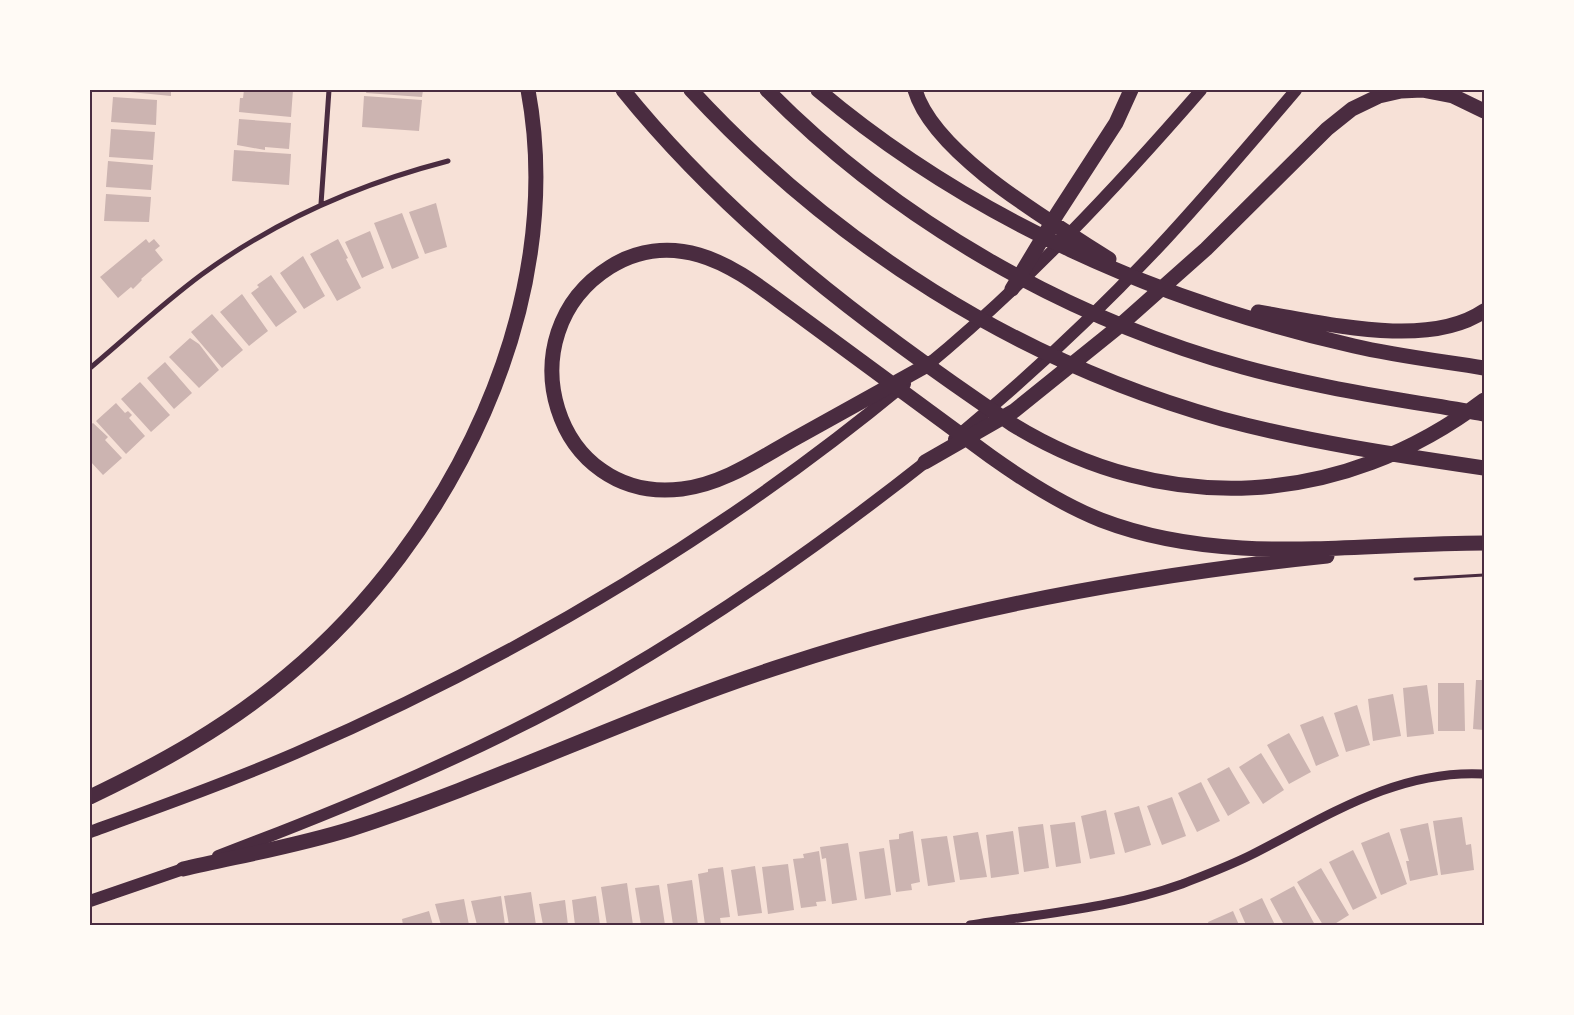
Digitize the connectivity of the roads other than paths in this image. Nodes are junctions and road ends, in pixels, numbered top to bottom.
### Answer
1 (329, 90) edge
2 (528, 90) edge
3 (624, 90) edge
4 (691, 90) edge
5 (767, 90) edge
6 (818, 90) edge
7 (915, 90) edge
8 (1131, 90) edge
9 (1201, 90) edge
10 (1296, 90) edge
11 (1484, 111) edge
12 (448, 161) dead end
13 (321, 204) junction
14 (1151, 284) junction
15 (1012, 289) junction
16 (1207, 304) junction
17 (1484, 311) edge
18 (930, 363) junction
19 (90, 368) edge
20 (1484, 368) edge
21 (1484, 400) edge
22 (1484, 414) edge
23 (925, 462) junction
24 (1484, 468) edge
25 (1484, 543) edge
26 (1436, 545) junction
27 (1484, 774) edge
28 (90, 797) edge
29 (90, 832) edge
30 (182, 869) junction
31 (90, 902) edge
32 (970, 925) edge

1 - 13 street
2 - 28 highway
3 - 21 highway
4 - 24 highway
5 - 22 highway
6 - 14 highway
7 - 14 highway
8 - 15 highway
9 - 15 main road
10 - 23 main road
11 - 23 highway
12 - 13 street
13 - 19 street
14 - 16 highway
15 - 18 main road
16 - 17 highway
16 - 20 highway
18 - 26 highway
18 - 29 main road
23 - 30 main road
25 - 26 highway
26 - 30 highway
27 - 32 street
30 - 31 main road

